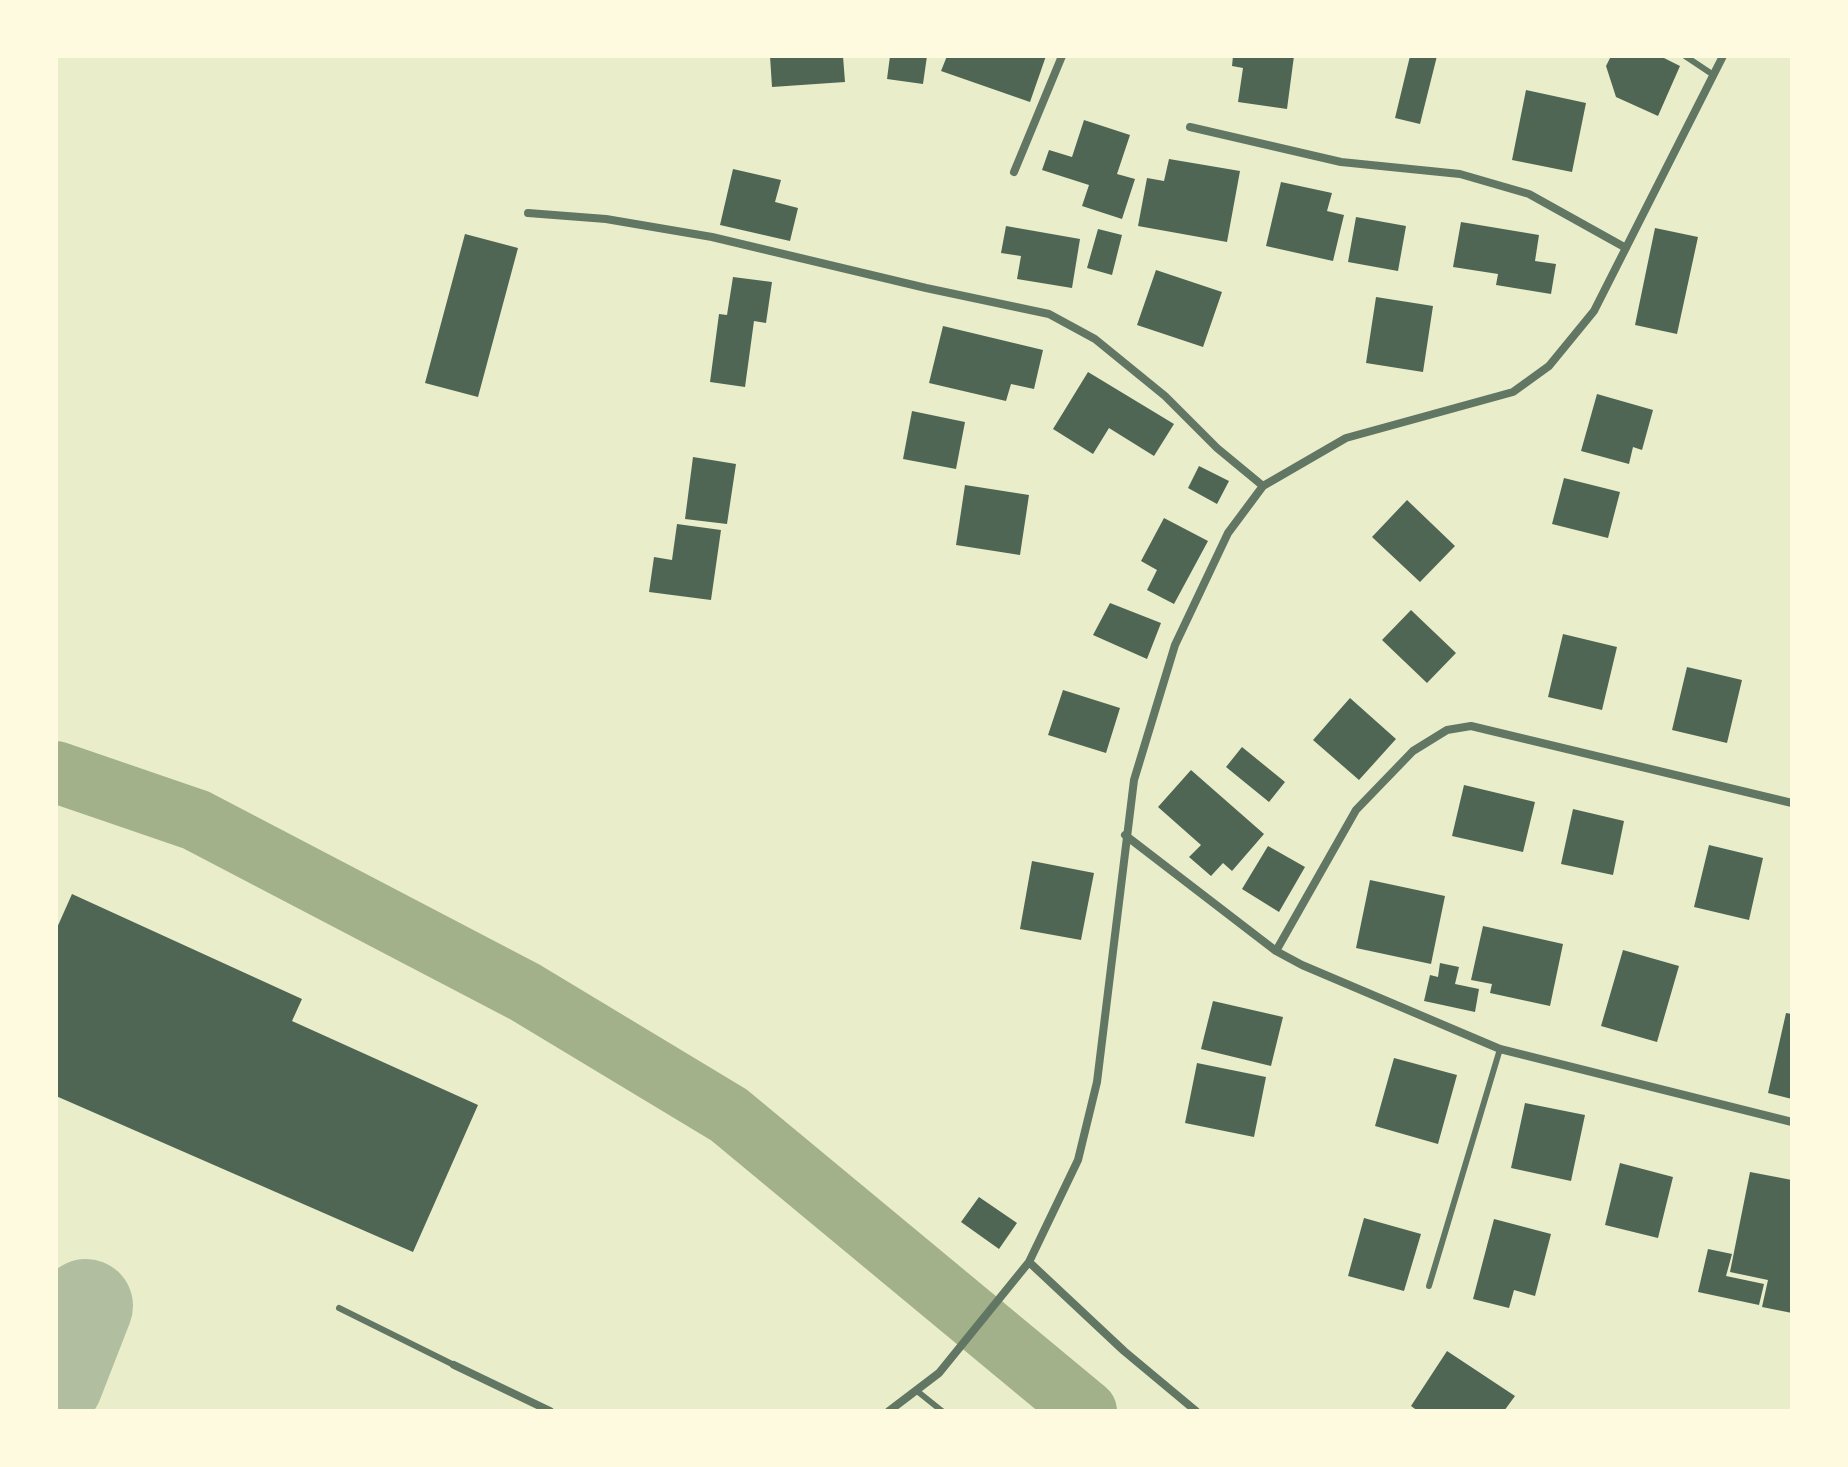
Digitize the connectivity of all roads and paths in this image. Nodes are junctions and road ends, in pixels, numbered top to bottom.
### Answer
1 (1062, 56) edge
2 (1685, 56) edge
3 (1723, 56) edge
4 (1712, 74) junction
5 (1190, 127) dead end
6 (1014, 172) dead end
7 (528, 213) dead end
8 (1626, 248) junction
9 (1263, 486) junction
10 (1792, 803) edge
11 (1125, 835) junction
12 (1276, 951) junction
13 (1500, 1049) junction
14 (1792, 1122) edge
15 (1029, 1262) junction
16 (1429, 1286) dead end
17 (339, 1308) dead end
18 (454, 1365) joint
19 (917, 1391) junction
20 (550, 1411) edge
21 (889, 1411) edge
22 (942, 1411) edge
23 (1196, 1411) edge

1 - 6 street
2 - 4 lane
3 - 4 street
4 - 8 street
5 - 8 street
7 - 9 street
8 - 9 street
9 - 11 street
10 - 12 street
11 - 12 street
11 - 15 street
12 - 13 street
13 - 14 street
13 - 16 lane
15 - 19 street
15 - 23 street
17 - 18 lane
18 - 20 street
19 - 21 street
19 - 22 lane

